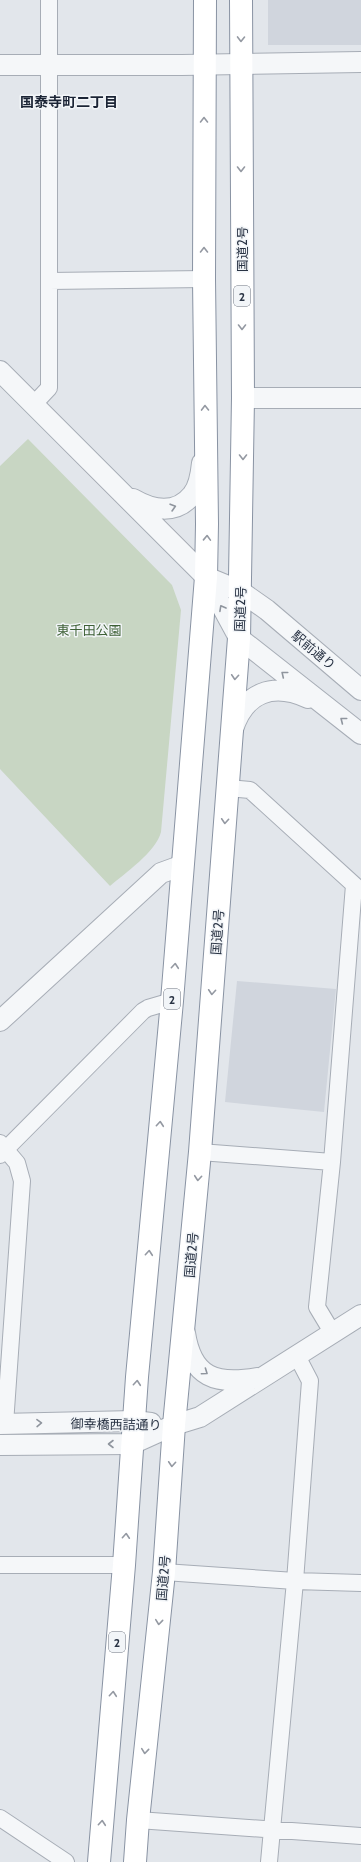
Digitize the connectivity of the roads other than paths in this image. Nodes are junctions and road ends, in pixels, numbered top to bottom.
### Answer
1 (49, 0) edge
2 (205, 0) edge
3 (241, 0) edge
4 (361, 62) edge
5 (205, 64) junction
6 (241, 64) junction
7 (0, 65) edge
8 (49, 65) junction
9 (204, 279) junction
10 (49, 280) junction
11 (0, 371) edge
12 (243, 398) junction
13 (361, 398) edge
14 (33, 405) junction
15 (206, 438) junction
16 (113, 485) junction
17 (206, 577) junction
18 (240, 591) junction
19 (239, 638) junction
20 (361, 690) edge
21 (326, 707) junction
22 (361, 734) edge
23 (231, 736) junction
24 (228, 788) junction
25 (183, 865) junction
26 (357, 888) edge
27 (172, 1001) junction
28 (0, 1022) edge
29 (2, 1149) edge
30 (200, 1152) junction
31 (332, 1162) junction
32 (7, 1303) edge
33 (361, 1314) edge
34 (184, 1325) junction
35 (332, 1332) junction
36 (297, 1356) junction
37 (260, 1378) junction
38 (134, 1421) junction
39 (2, 1424) edge
40 (174, 1425) junction
41 (132, 1444) junction
42 (0, 1445) edge
43 (0, 1565) edge
44 (124, 1565) junction
45 (164, 1572) junction
46 (295, 1581) junction
47 (361, 1583) edge
48 (0, 1818) edge
49 (138, 1820) junction
50 (272, 1830) junction
51 (361, 1836) edge
52 (66, 1862) edge
53 (99, 1862) edge
54 (135, 1862) edge
55 (269, 1862) edge

1 - 8 street
2 - 5 highway, 2
3 -> 6 highway, 国道2号 / 2
4 - 6 street
5 - 6 street
5 - 8 street
9 -> 5 highway, 2
6 -> 12 highway, 国道2号 / 2
7 - 8 street
8 - 10 street
9 - 10 street
15 -> 9 highway, 2
10 - 14 street
11 - 14 street
12 - 13 street
12 -> 18 highway, 国道2号 / 2
14 - 16 street
16 -> 15 street
17 -> 15 highway, 2
16 - 17 street
17 - 18 street, 駅前通り
19 -> 17 street
17 - 25 highway, 2
18 - 19 highway, 国道2号 / 2
18 - 20 street, 駅前通り
21 -> 19 street
19 -> 23 highway, 国道2号 / 2
22 -> 21 street
21 - 23 street
23 - 24 highway, 国道2号 / 2
24 - 26 street
24 -> 30 highway, 国道2号 / 2
27 -> 25 highway, 2
25 - 28 street
26 - 31 street
27 - 29 street
38 -> 27 highway, 2
29 - 32 street
30 - 31 street
30 -> 34 highway, 国道2号 / 2
31 - 35 street
32 - 39 street
33 - 35 street
34 -> 37 street
34 - 40 highway, 国道2号 / 2
35 - 36 street
36 - 37 street
36 - 46 street
37 - 40 street
39 -> 38 street, 御幸橋西詰通り
38 - 40 street, 御幸橋西詰通り
38 - 41 highway, 2
40 - 41 street, 御幸橋西詰通り
40 -> 45 highway, 国道2号 / 2
41 -> 42 street, 御幸橋西詰通り
44 -> 41 highway, 2
43 - 44 street
53 -> 44 highway, 2
45 - 46 street
45 -> 49 highway, 国道2号 / 2
46 - 47 street
46 - 50 street
48 - 52 street
49 - 50 street
49 - 54 highway, 国道2号 / 2
50 - 51 street
50 - 55 street

